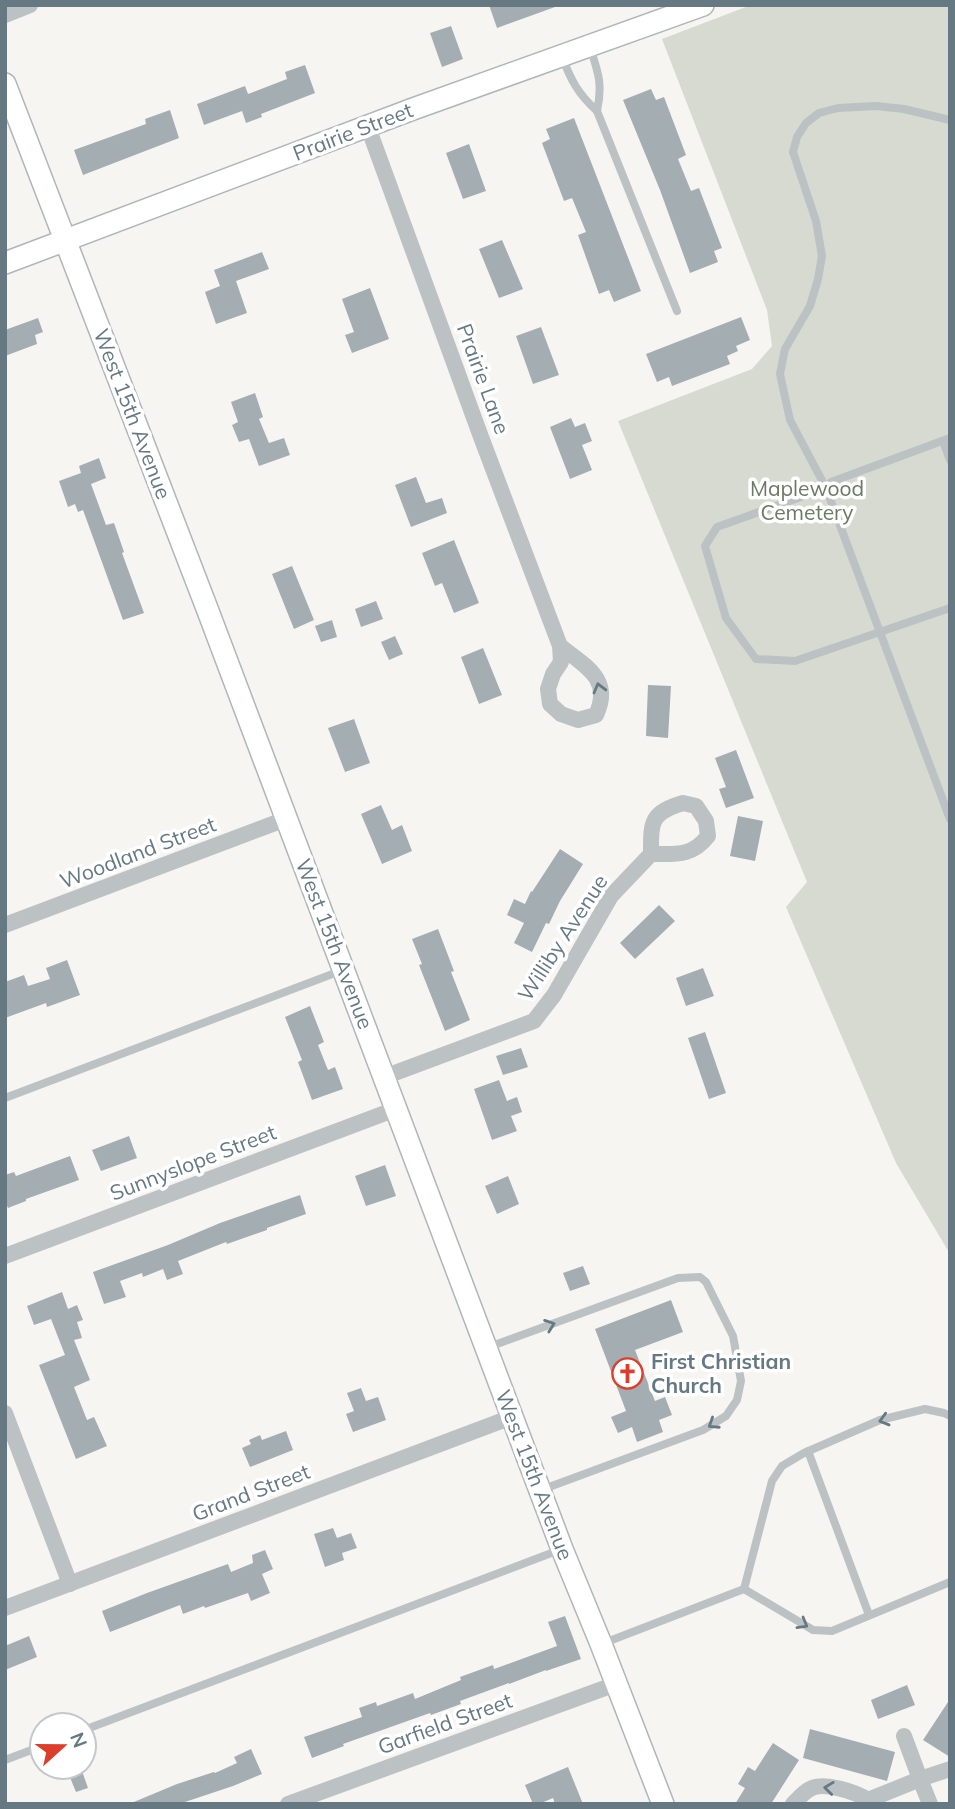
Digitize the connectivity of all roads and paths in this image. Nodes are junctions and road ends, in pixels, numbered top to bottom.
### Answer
1 (30, 5) edge
2 (703, 5) edge
3 (5, 15) edge
4 (590, 47) junction
5 (562, 57) junction
6 (5, 85) edge
7 (597, 111) junction
8 (950, 120) edge
9 (368, 127) junction
10 (65, 241) junction
11 (5, 263) edge
12 (677, 311) dead end
13 (946, 440) edge
14 (950, 460) edge
15 (826, 488) junction
16 (950, 608) edge
17 (880, 632) junction
18 (560, 646) junction
19 (286, 819) junction
20 (950, 820) edge
21 (651, 854) dead end
22 (5, 925) edge
23 (343, 970) junction
24 (384, 1077) junction
25 (5, 1098) edge
26 (396, 1109) junction
27 (5, 1256) edge
28 (486, 1348) junction
29 (5, 1413) edge
30 (950, 1416) edge
31 (512, 1417) junction
32 (808, 1451) junction
33 (540, 1490) junction
34 (562, 1549) junction
35 (950, 1582) edge
36 (70, 1584) junction
37 (744, 1589) junction
38 (5, 1608) edge
39 (869, 1615) junction
40 (601, 1644) junction
41 (616, 1684) junction
42 (98, 1725) edge
43 (904, 1736) dead end
44 (28, 1751) edge
45 (5, 1759) edge
46 (950, 1769) edge
47 (920, 1779) junction
48 (867, 1802) edge
49 (288, 1804) edge
50 (663, 1804) edge
51 (793, 1804) edge
52 (930, 1804) edge

1 - 3 street
2 - 4 street, Prairie Street
4 - 5 street, Prairie Street
4 - 7 lane
5 - 7 lane
5 - 9 street, Prairie Street
6 - 10 street, West 15th Avenue
7 - 12 lane
8 - 15 lane
9 - 10 street, Prairie Street
9 - 18 street, Prairie Lane
10 - 11 street, Prairie Street
10 - 19 street, West 15th Avenue
13 - 14 lane
13 - 15 lane
15 - 17 lane
15 - 17 lane
16 - 17 lane
17 - 20 lane
18 -> 18 street
19 - 22 street, Woodland Street
19 - 23 street, West 15th Avenue
21 - 24 street, Williby Avenue
23 - 24 street, West 15th Avenue
23 - 25 lane
24 - 26 street, West 15th Avenue
26 - 27 street, Sunnyslope Street
26 - 28 street, West 15th Avenue
28 - 31 street, West 15th Avenue
28 -> 33 lane
29 - 36 street
30 -> 32 lane
31 - 33 street, West 15th Avenue
31 - 36 street, Grand Street
32 - 37 lane
32 - 39 lane
33 - 34 street, West 15th Avenue
34 - 40 street, West 15th Avenue
34 - 42 lane
35 - 39 lane
36 - 38 street, Grand Street
37 -> 39 lane
37 - 40 lane
40 - 41 street, West 15th Avenue
41 - 49 street, Garfield Street
41 - 50 street, West 15th Avenue
43 - 47 street
44 - 45 lane
46 - 47 street
47 - 48 street
47 - 52 street
48 -> 51 street

